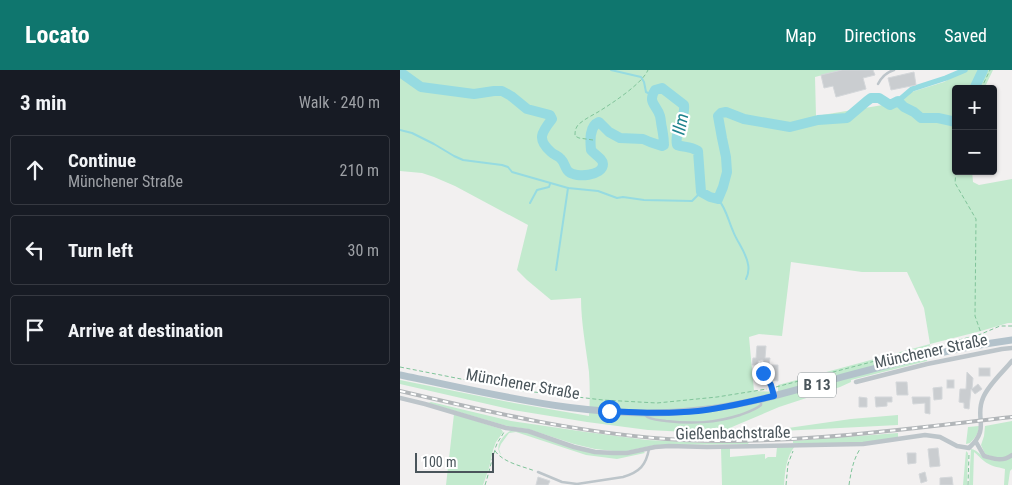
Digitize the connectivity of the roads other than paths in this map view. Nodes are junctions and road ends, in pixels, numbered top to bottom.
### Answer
1 (894, 70) edge
2 (878, 84) dead end
3 (1012, 340) edge
4 (1012, 348) edge
5 (1012, 361) edge
6 (761, 363) dead end
7 (400, 375) edge
8 (856, 382) dead end
9 (773, 392) junction
10 (400, 398) edge
11 (761, 399) junction
12 (645, 413) junction
13 (976, 442) junction
14 (649, 448) junction
15 (1012, 455) edge
16 (538, 472) road end
17 (562, 484) edge

1 - 2 lane
3 - 9 main road, B 13
4 - 8 street, Münchener Straße
5 - 13 street
6 - 9 lane
7 - 12 main road, Münchener Straße / B 13
9 - 11 main road, B 13
10 - 14 street, Gießenbachstraße
11 - 12 main road, Münchener Straße / B 13
11 - 12 lane
13 - 14 street, Gießenbachstraße
13 - 15 street
14 - 17 lane
16 - 17 lane

